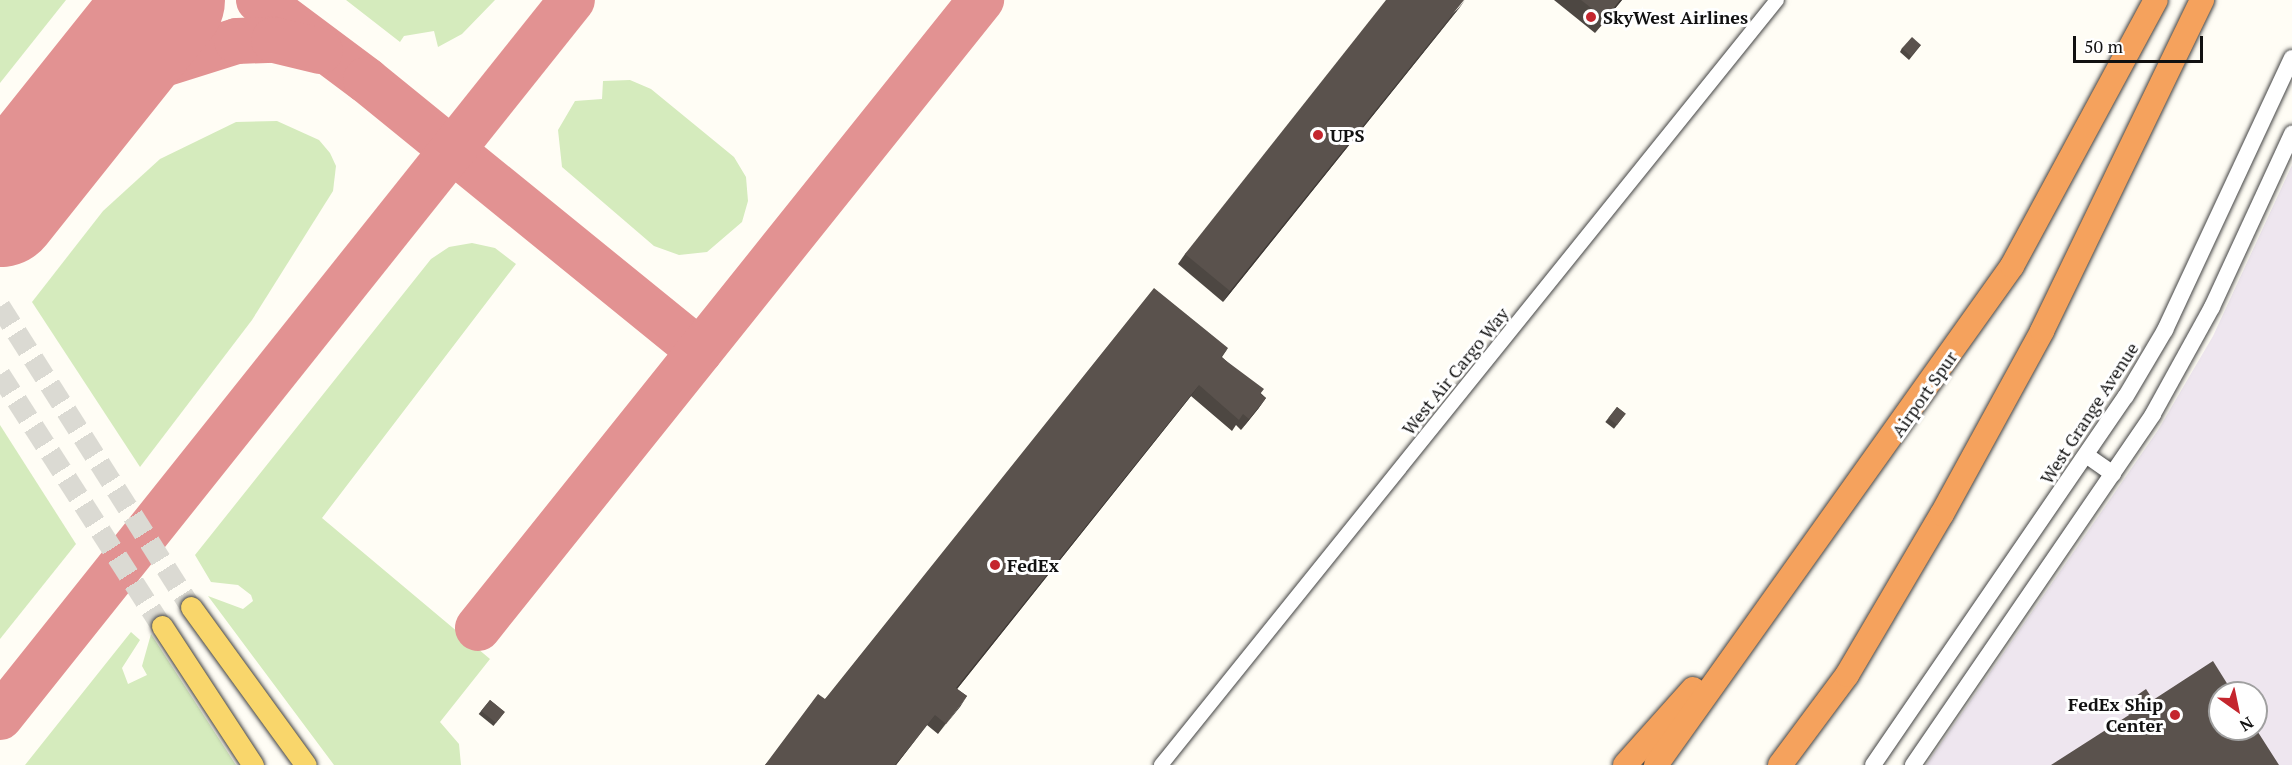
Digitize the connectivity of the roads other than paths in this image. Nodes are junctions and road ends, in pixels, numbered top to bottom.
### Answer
1 (1777, 0) edge
2 (2156, 0) edge
3 (2202, 0) edge
4 (2292, 58) edge
5 (2292, 134) edge
6 (2086, 455) junction
7 (2113, 474) junction
8 (1768, 604) junction
9 (191, 607) tunnel mouth
10 (162, 626) tunnel mouth
11 (1847, 675) junction
12 (253, 765) edge
13 (306, 765) edge
14 (1161, 765) edge
15 (1625, 765) edge
16 (1656, 765) edge
17 (1780, 765) edge
18 (1794, 765) edge
19 (1874, 765) edge
20 (1913, 765) edge

1 - 14 street, West Air Cargo Way
2 - 8 highway, Airport Spur
3 - 11 highway
4 - 6 street, West Grange Avenue
5 - 7 street
6 - 7 street
6 - 19 street, West Grange Avenue
7 - 20 street
8 - 15 highway
8 - 16 highway, Airport Spur
9 - 13 main road
10 - 12 main road
11 - 17 highway
11 - 18 highway

